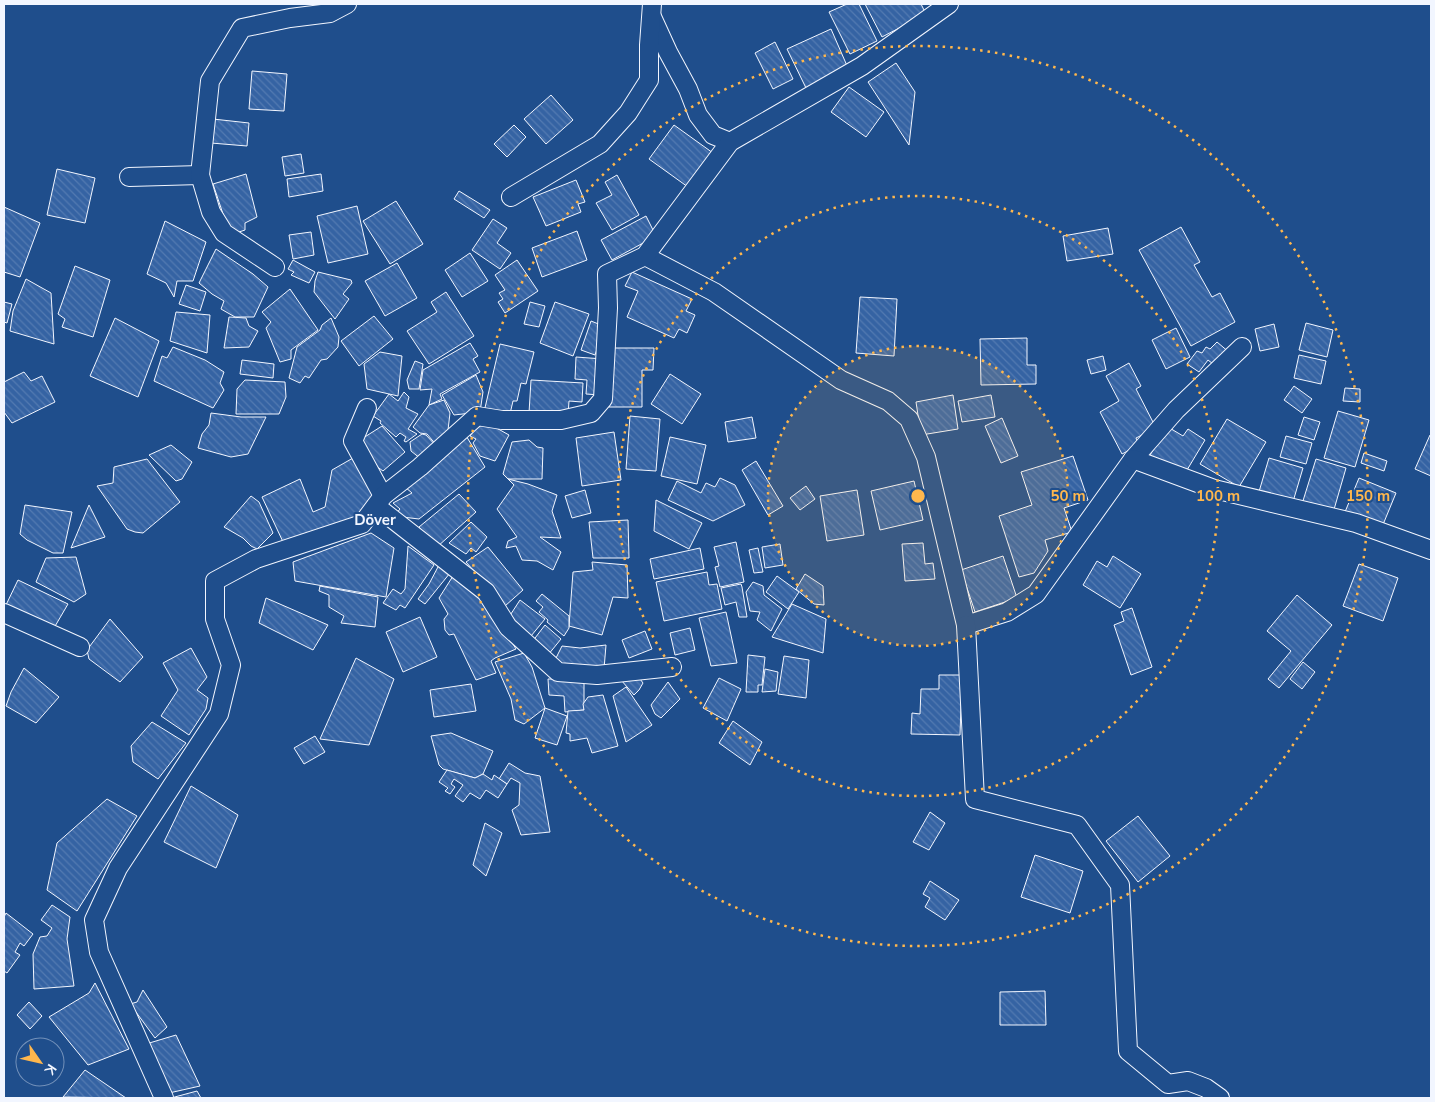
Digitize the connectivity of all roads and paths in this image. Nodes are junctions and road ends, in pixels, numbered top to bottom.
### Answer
1 (347, 4) edge
2 (949, 4) edge
3 (652, 10) edge
4 (730, 142) junction
5 (200, 175) junction
6 (129, 177) dead end
7 (511, 197) dead end
8 (645, 256) junction
9 (275, 267) dead end
10 (1242, 347) dead end
11 (367, 408) dead end
12 (1133, 459) junction
13 (380, 501) junction
14 (1431, 550) edge
15 (4, 613) edge
16 (966, 625) junction
17 (80, 647) dead end
18 (672, 667) dead end
19 (164, 1098) edge
20 (1220, 1098) edge

1 - 5 street
2 - 4 street
3 - 4 street
3 - 7 street
4 - 8 street
5 - 6 street
5 - 9 street
8 - 13 street
8 - 16 street
10 - 12 street
11 - 13 street
12 - 14 street
12 - 16 street
13 - 18 street
13 - 19 street
15 - 17 street
16 - 20 street

